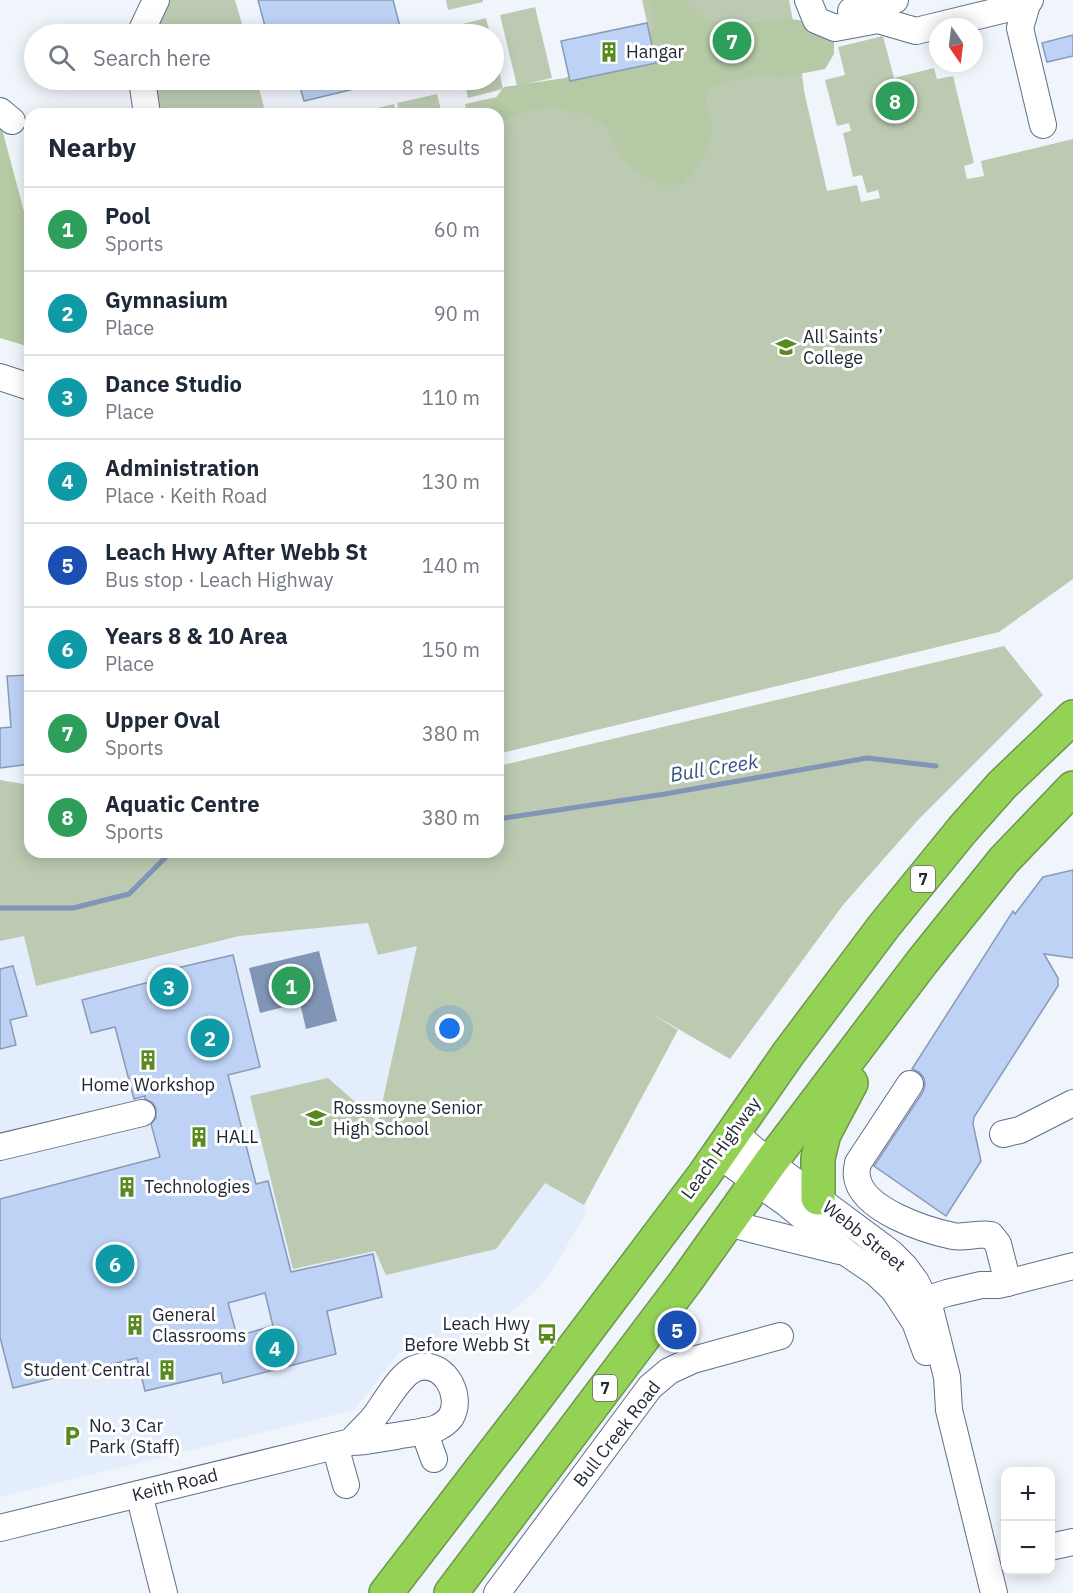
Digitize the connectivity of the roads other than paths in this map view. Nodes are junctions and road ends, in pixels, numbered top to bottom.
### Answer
1 (156, 0) edge
2 (895, 0) edge
3 (1028, 2) edge
4 (812, 10) edge
5 (145, 24) edge
6 (143, 90) edge
7 (146, 108) edge
8 (1043, 125) dead end
9 (0, 377) edge
10 (24, 385) edge
11 (1073, 717) edge
12 (1073, 788) edge
13 (922, 962) junction
14 (910, 1084) dead end
15 (1073, 1102) edge
16 (142, 1113) dead end
17 (1003, 1134) dead end
18 (725, 1143) junction
19 (0, 1148) edge
20 (763, 1173) junction
21 (818, 1198) junction
22 (727, 1223) junction
23 (848, 1254) junction
24 (1073, 1266) edge
25 (1004, 1284) junction
26 (920, 1311) junction
27 (780, 1336) dead end
28 (424, 1431) junction
29 (343, 1444) junction
30 (434, 1459) dead end
31 (346, 1485) dead end
32 (139, 1494) junction
33 (0, 1528) edge
34 (1073, 1542) edge
35 (1055, 1546) edge
36 (996, 1561) edge
37 (164, 1593) edge
38 (386, 1593) edge
39 (451, 1593) edge
40 (497, 1593) edge
41 (994, 1593) edge

1 - 5 street
2 - 4 street
3 - 4 street
3 - 8 street
6 - 7 street
9 - 10 street
11 - 18 highway, Leach Highway / 7
12 - 13 highway, 7
13 - 20 highway, 7
13 - 21 highway
14 - 25 street
15 - 17 street
16 - 19 street
18 - 20 street, Webb Street
18 - 38 highway, Leach Highway / 7
20 - 21 street, Webb Street
20 - 22 highway, 7
20 - 23 street, Webb Street
21 - 26 street, Webb Street
22 - 23 street, Webb Street
22 - 39 highway, 7
23 - 26 street, Webb Street
24 - 25 street
25 - 26 street
26 - 36 street, Webb Street
27 - 40 street, Bull Creek Road
28 - 29 street, Keith Road
28 - 29 street, Keith Road
28 - 30 street
29 - 31 street
29 - 32 street, Keith Road
32 - 33 street, Keith Road
32 - 37 street
34 - 35 street
36 - 41 street, Webb Street

